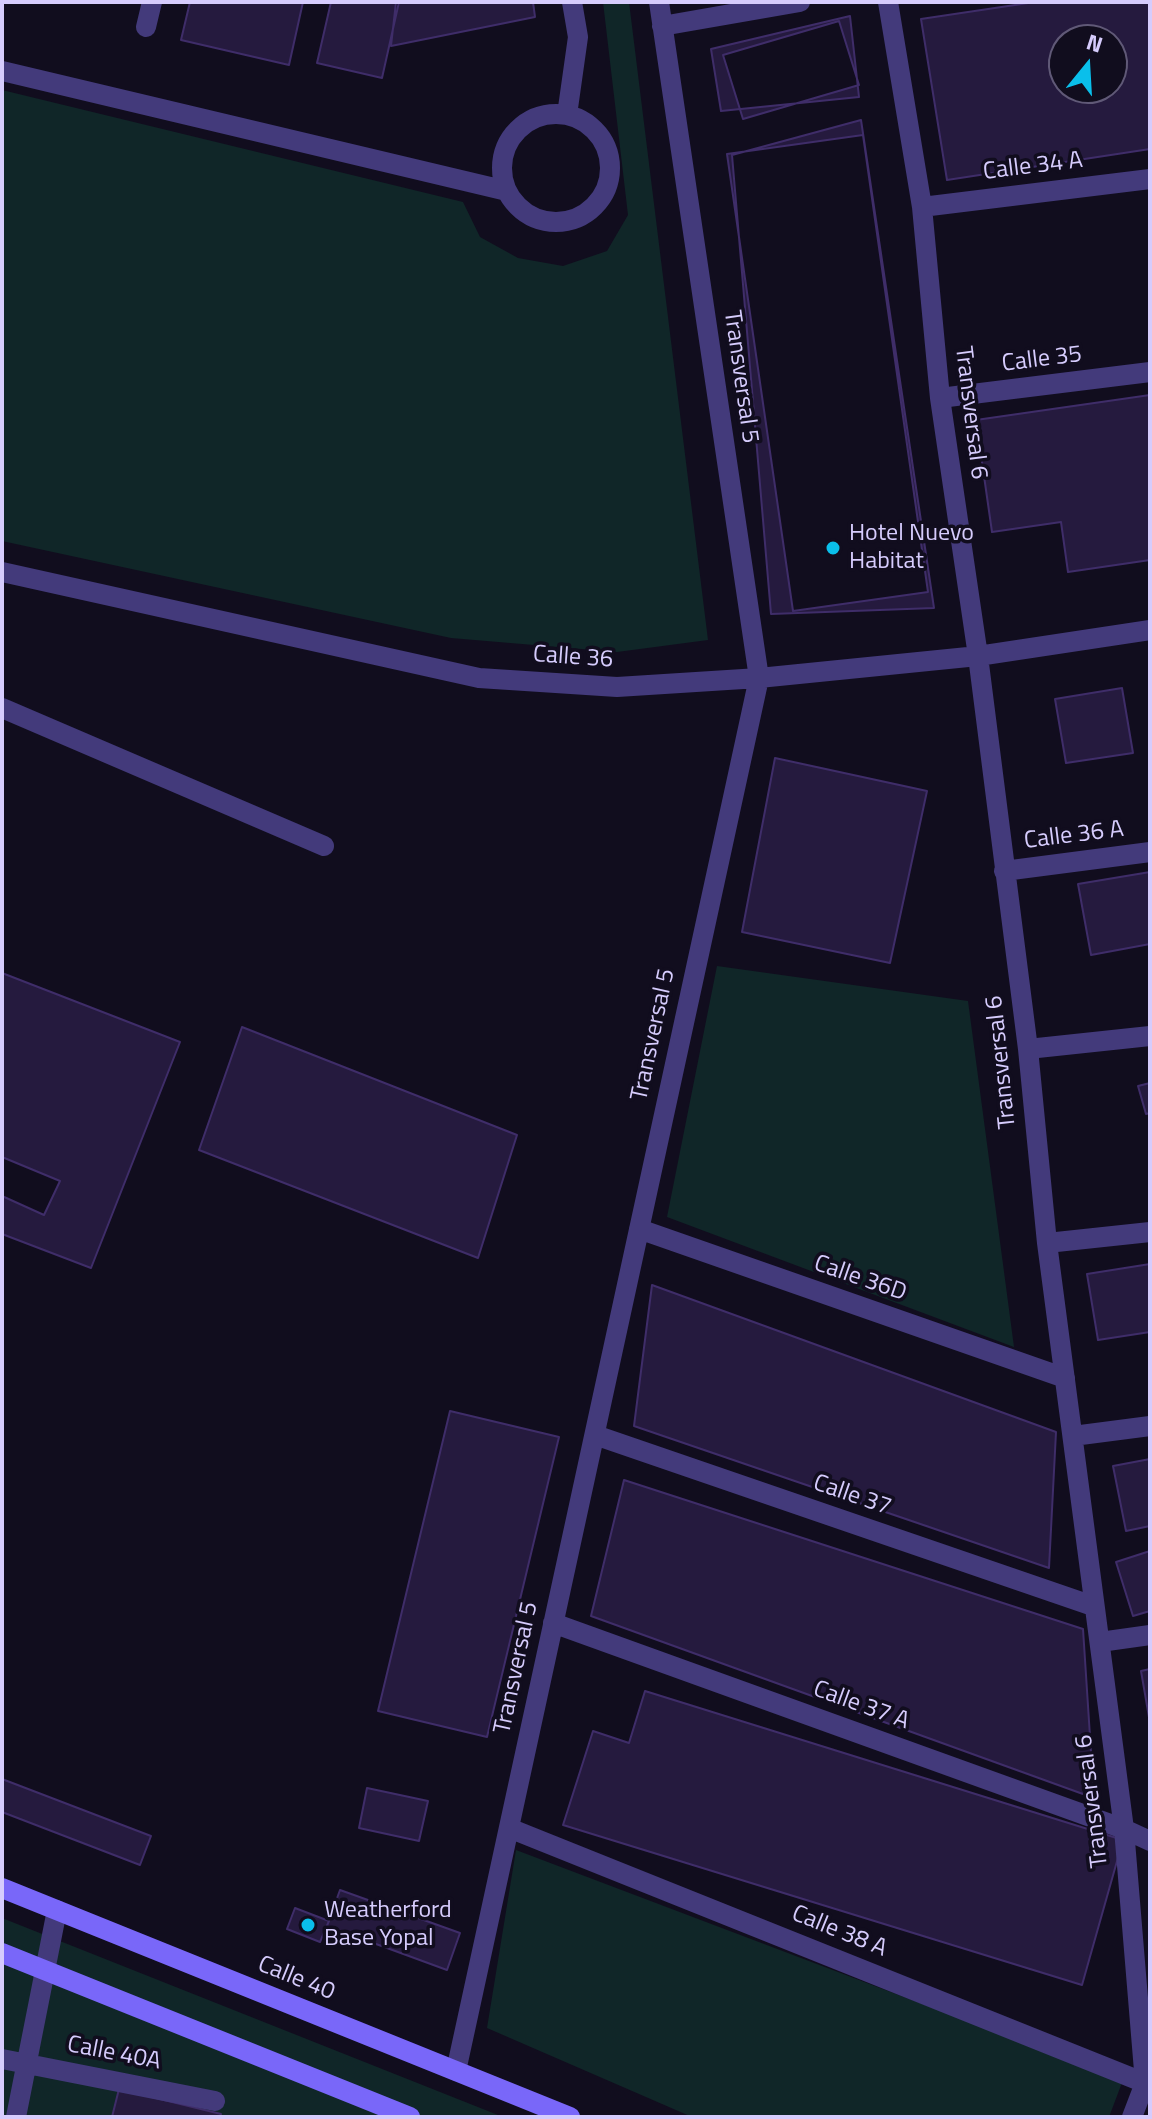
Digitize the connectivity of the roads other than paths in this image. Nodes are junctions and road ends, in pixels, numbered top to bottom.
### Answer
1 (152, 2) edge
2 (572, 2) edge
3 (659, 2) edge
4 (800, 2) edge
5 (888, 2) edge
6 (662, 26) junction
7 (146, 27) dead end
8 (2, 71) edge
9 (567, 115) junction
10 (1150, 179) edge
11 (507, 191) junction
12 (922, 207) junction
13 (1150, 372) edge
14 (940, 398) junction
15 (2, 572) edge
16 (1150, 630) edge
17 (978, 656) junction
18 (759, 678) junction
19 (2, 708) edge
20 (324, 846) dead end
21 (1150, 852) edge
22 (1004, 871) junction
23 (1150, 1036) edge
24 (1028, 1049) junction
25 (639, 1229) junction
26 (1150, 1232) edge
27 (1047, 1243) junction
28 (1065, 1378) junction
29 (1150, 1426) edge
30 (595, 1435) junction
31 (1073, 1436) junction
32 (1093, 1606) junction
33 (553, 1623) junction
34 (1150, 1635) edge
35 (1100, 1642) junction
36 (509, 1828) junction
37 (1124, 1829) junction
38 (1150, 1841) edge
39 (2, 1888) edge
40 (57, 1910) junction
41 (2, 1953) edge
42 (45, 1971) junction
43 (2, 2059) edge
44 (27, 2063) junction
45 (456, 2071) junction
46 (1148, 2083) edge
47 (215, 2101) dead end
48 (16, 2117) edge
49 (410, 2117) edge
50 (570, 2117) edge
51 (1132, 2117) edge

1 - 7 street
2 - 9 street
3 - 6 street, Transversal 5
4 - 6 street
5 - 12 street, Transversal 6
6 - 18 street, Transversal 5
8 - 11 street
9 - 11 street
9 - 11 street
10 - 12 street, Calle 34 A
12 - 14 street, Transversal 6
13 - 14 street, Calle 35
14 - 17 street, Transversal 6
15 - 18 street, Calle 36
16 - 17 street, Calle 36
17 - 18 street, Calle 36
17 - 22 street, Transversal 6
18 - 25 street, Transversal 5
19 - 20 street
21 - 22 street, Calle 36 A
22 - 24 street, Transversal 6
23 - 24 street
24 - 27 street, Transversal 6
25 - 28 street, Calle 36D
25 - 30 street, Transversal 5
26 - 27 street
27 - 28 street, Transversal 6
28 - 31 street, Transversal 6
29 - 31 street
30 - 32 street, Calle 37
30 - 33 street, Transversal 5
31 - 32 street, Transversal 6
32 - 35 street, Transversal 6
33 - 36 street, Transversal 5
33 - 37 street, Calle 37 A
34 - 35 street
35 - 37 street, Transversal 6
36 - 45 street, Transversal 5
36 - 46 street, Calle 38 A
37 - 38 street, Calle 37 A
37 - 46 street, Transversal 6
39 - 40 main road, Calle 40
40 - 42 street
40 - 45 main road, Calle 40
41 - 42 main road
42 - 44 street
42 - 49 main road
43 - 44 street, Calle 40A
44 - 47 street, Calle 40A
44 - 48 street
45 - 50 main road, Calle 40
46 - 51 street, Transversal 6

